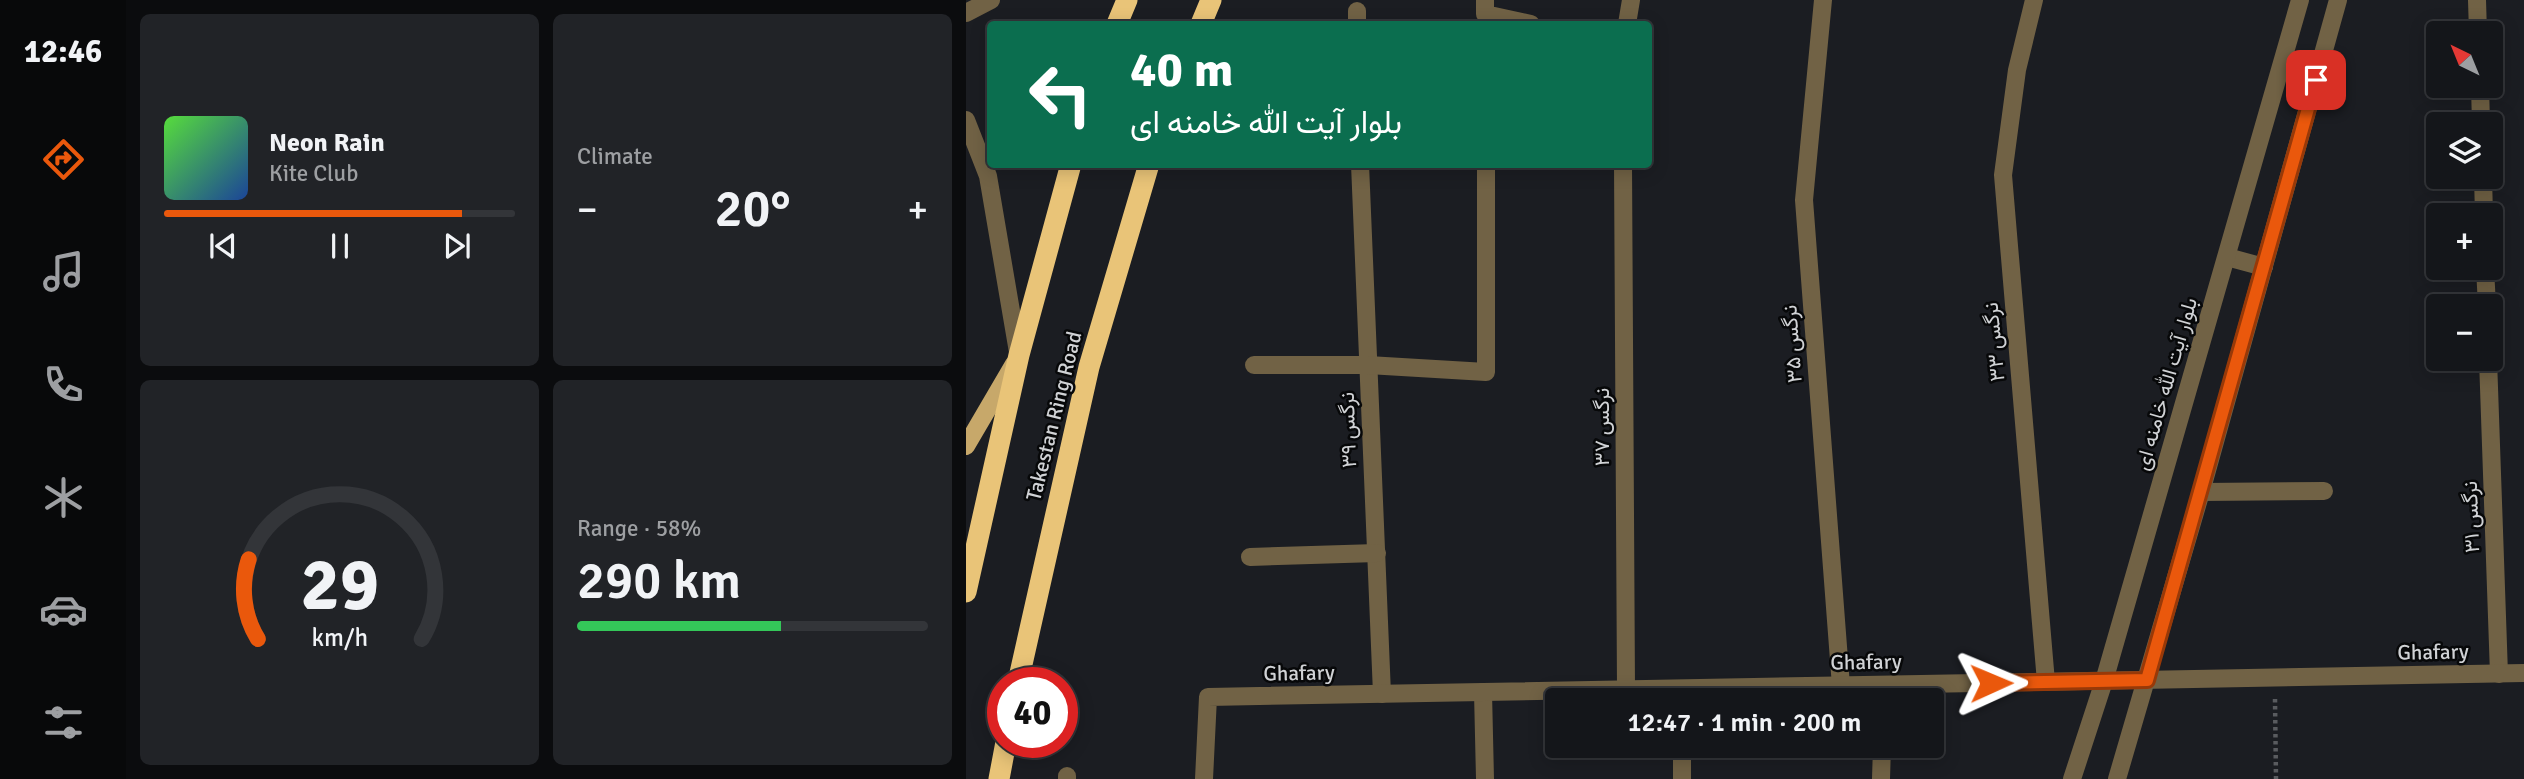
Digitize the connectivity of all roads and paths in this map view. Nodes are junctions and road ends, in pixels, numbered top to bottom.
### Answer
1 (991, 0) edge
2 (1127, 0) edge
3 (1211, 0) edge
4 (1631, 0) edge
5 (1823, 0) edge
6 (2034, 0) edge
7 (2300, 0) edge
8 (2338, 0) edge
9 (2477, 0) edge
10 (966, 13) edge
11 (1485, 13) edge
12 (1118, 21) edge
13 (1201, 21) edge
14 (1518, 21) edge
15 (1628, 21) edge
16 (2478, 21) edge
17 (966, 120) edge
18 (1070, 168) edge
19 (1148, 168) edge
20 (1360, 168) edge
21 (1486, 168) edge
22 (1623, 168) edge
23 (2227, 257) junction
24 (2264, 267) junction
25 (1019, 355) junction
26 (1254, 365) dead end
27 (1368, 365) junction
28 (2488, 371) edge
29 (966, 446) edge
30 (2324, 491) dead end
31 (2201, 492) junction
32 (1377, 553) junction
33 (1250, 557) dead end
34 (966, 592) edge
35 (1021, 667) edge
36 (2524, 673) edge
37 (2499, 674) junction
38 (2275, 678) junction
39 (2147, 680) junction
40 (2104, 681) junction
41 (2046, 682) junction
42 (1841, 686) junction
43 (1626, 688) edge
44 (1801, 688) edge
45 (1855, 688) edge
46 (1944, 688) edge
47 (1545, 691) edge
48 (1483, 692) junction
49 (1382, 694) junction
50 (1003, 758) edge
51 (1682, 758) edge
52 (1882, 758) edge
53 (999, 779) edge
54 (1204, 779) edge
55 (1485, 779) edge
56 (1682, 779) edge
57 (1881, 779) edge
58 (2072, 779) edge
59 (2117, 779) edge
60 (2276, 779) edge

1 - 10 street
2 - 12 highway
3 - 13 highway
4 - 15 street
5 - 42 street, نرگس ۳۵
6 - 41 street, نرگس ۳۳
7 - 23 street, بلوار آیت الله خامنه ای
8 - 24 street
9 - 16 street
11 - 14 street
17 - 25 street
18 - 25 highway
19 - 35 highway, Takestan Ring Road
20 - 27 street, نرگس ۳۹
21 - 27 street
22 - 43 street, نرگس ۳۷
23 - 24 street
23 - 40 street, بلوار آیت الله خامنه ای
24 - 31 street
25 - 29 main road
25 - 34 highway
26 - 27 street
27 - 32 street, نرگس ۳۹
28 - 37 street, نرگس ۳۱
30 - 31 street
31 - 39 street
32 - 33 street
32 - 49 street, نرگس ۳۹
36 - 37 street, Ghafary
37 - 38 street, Ghafary
38 - 39 street, Ghafary
38 - 60 path
39 - 40 street, Ghafary
39 - 59 street
40 - 41 street, Ghafary
40 - 58 street, بلوار آیت الله خامنه ای
41 - 46 street, Ghafary
42 - 44 street, Ghafary
42 - 45 street, Ghafary
47 - 48 street, Ghafary
48 - 49 street, Ghafary
48 - 55 street
49 - 54 street, Ghafary
50 - 53 highway
51 - 56 street
52 - 57 street

